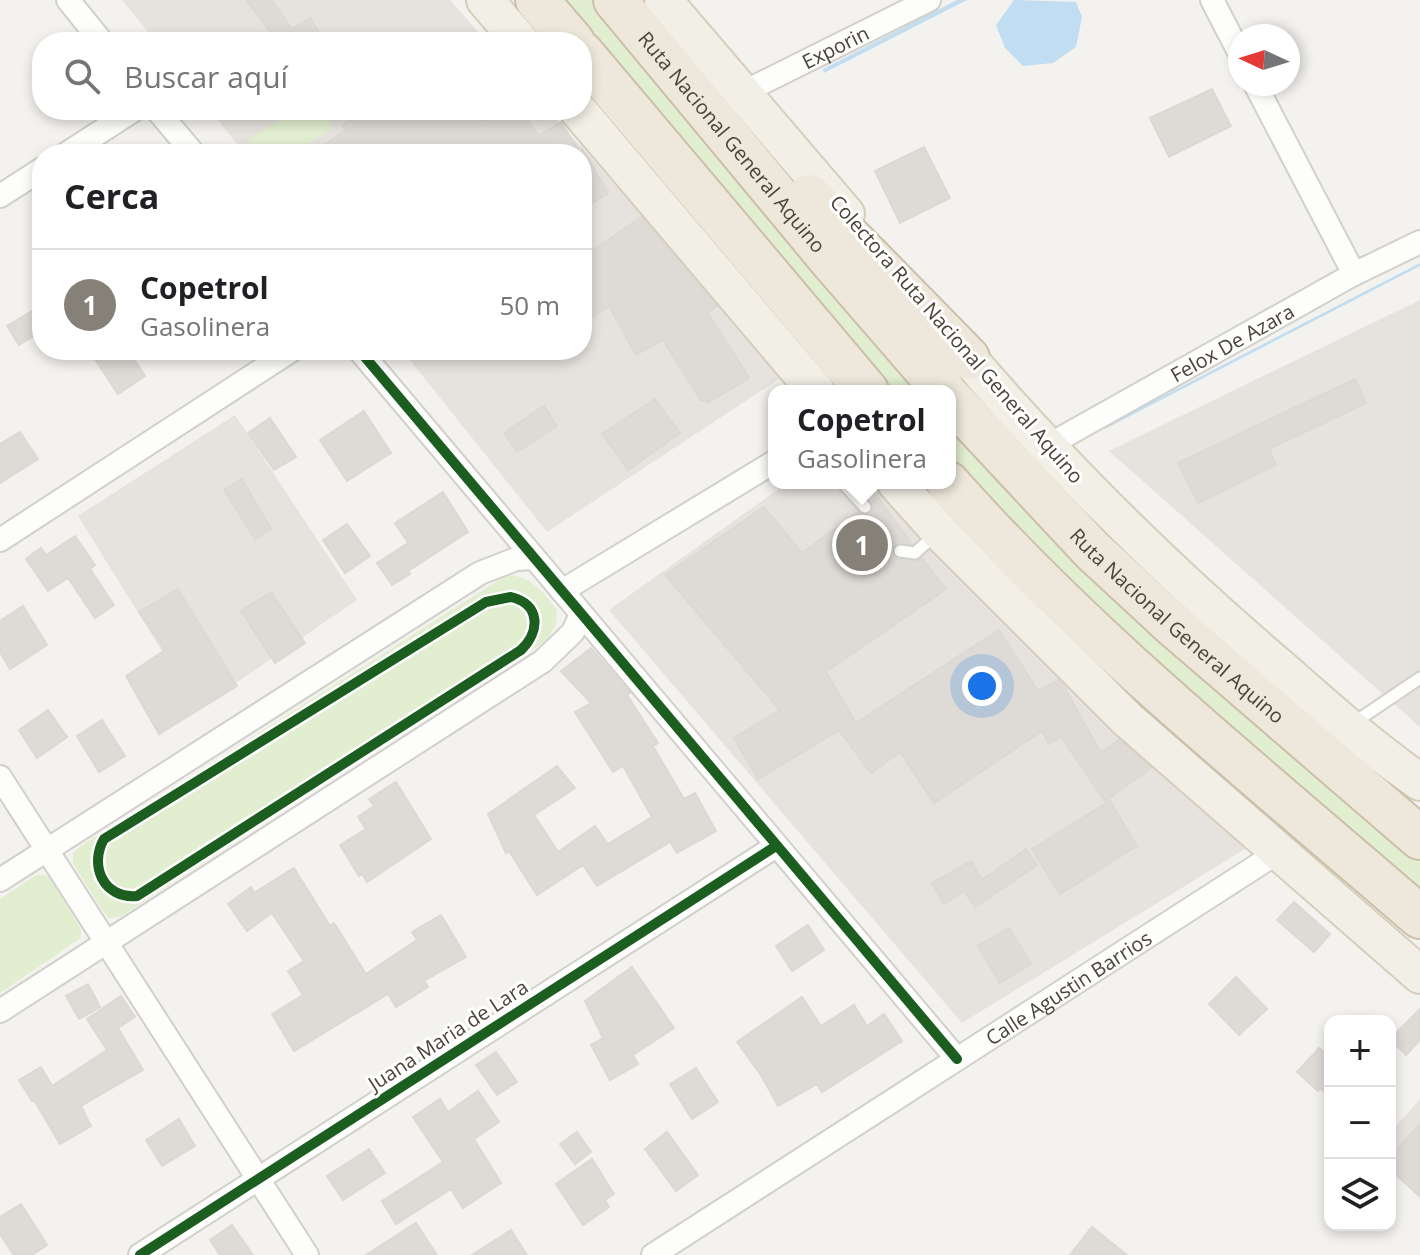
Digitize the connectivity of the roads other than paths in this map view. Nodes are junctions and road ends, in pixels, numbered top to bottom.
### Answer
1 (68, 0) edge
2 (485, 0) edge
3 (499, 0) edge
4 (537, 0) edge
5 (615, 0) edge
6 (663, 0) edge
7 (929, 0) edge
8 (1212, 0) edge
9 (1228, 31) edge
10 (94, 32) edge
11 (512, 32) edge
12 (521, 32) edge
13 (564, 32) edge
14 (592, 65) edge
15 (742, 93) junction
16 (1261, 96) edge
17 (119, 120) edge
18 (165, 120) edge
19 (586, 120) edge
20 (81, 144) edge
21 (186, 144) edge
22 (32, 175) edge
23 (0, 196) edge
24 (1420, 242) edge
25 (1354, 274) junction
26 (277, 360) edge
27 (367, 360) edge
28 (956, 375) edge
29 (811, 385) edge
30 (862, 385) edge
31 (956, 404) edge
32 (1047, 446) junction
33 (768, 466) edge
34 (848, 489) edge
35 (901, 489) edge
36 (954, 489) edge
37 (865, 507) dead end
38 (939, 531) junction
39 (0, 540) edge
40 (900, 551) dead end
41 (534, 558) junction
42 (562, 591) junction
43 (581, 614) junction
44 (1420, 678) edge
45 (1349, 727) junction
46 (0, 777) edge
47 (1420, 782) edge
48 (1420, 838) edge
49 (776, 846) junction
50 (47, 850) junction
51 (1280, 851) junction
52 (0, 880) edge
53 (1420, 917) edge
54 (106, 942) junction
55 (1420, 975) edge
56 (0, 1011) edge
57 (957, 1059) junction
58 (257, 1178) junction
59 (140, 1255) edge
60 (307, 1255) edge
61 (653, 1255) edge

1 - 10 street
2 - 11 main road
3 - 12 main road
4 - 13 highway
5 - 28 highway, Ruta Nacional General Aquino
6 - 15 main road, Colectora Ruta Nacional General Aquino
7 - 15 street, Exporin
8 - 9 street
14 - 30 highway
15 - 28 main road, Colectora Ruta Nacional General Aquino
16 - 25 street
17 - 20 street
18 - 21 street
19 - 29 main road
22 - 23 street
24 - 25 street, Felox De Azara
25 - 32 street, Felox De Azara
26 - 39 street
27 - 41 street
28 - 32 main road, Colectora Ruta Nacional General Aquino
31 - 48 highway, Ruta Nacional General Aquino
32 - 45 main road, Colectora Ruta Nacional General Aquino
33 - 42 street
34 - 37 lane
35 - 38 main road
36 - 53 highway
38 - 40 lane
38 - 51 main road
41 - 42 street
41 - 50 street
42 - 43 street
43 - 49 street
43 - 54 street
44 - 45 lane
45 - 47 main road, Colectora Ruta Nacional General Aquino
46 - 50 street
49 - 57 street
49 - 58 street, Juana Maria de Lara
50 - 52 street
50 - 54 street
51 - 55 main road
51 - 57 street, Calle Agustin Barrios
54 - 56 street
54 - 58 street
57 - 61 street, Calle Agustin Barrios
58 - 59 street, Juana Maria de Lara
58 - 60 street

